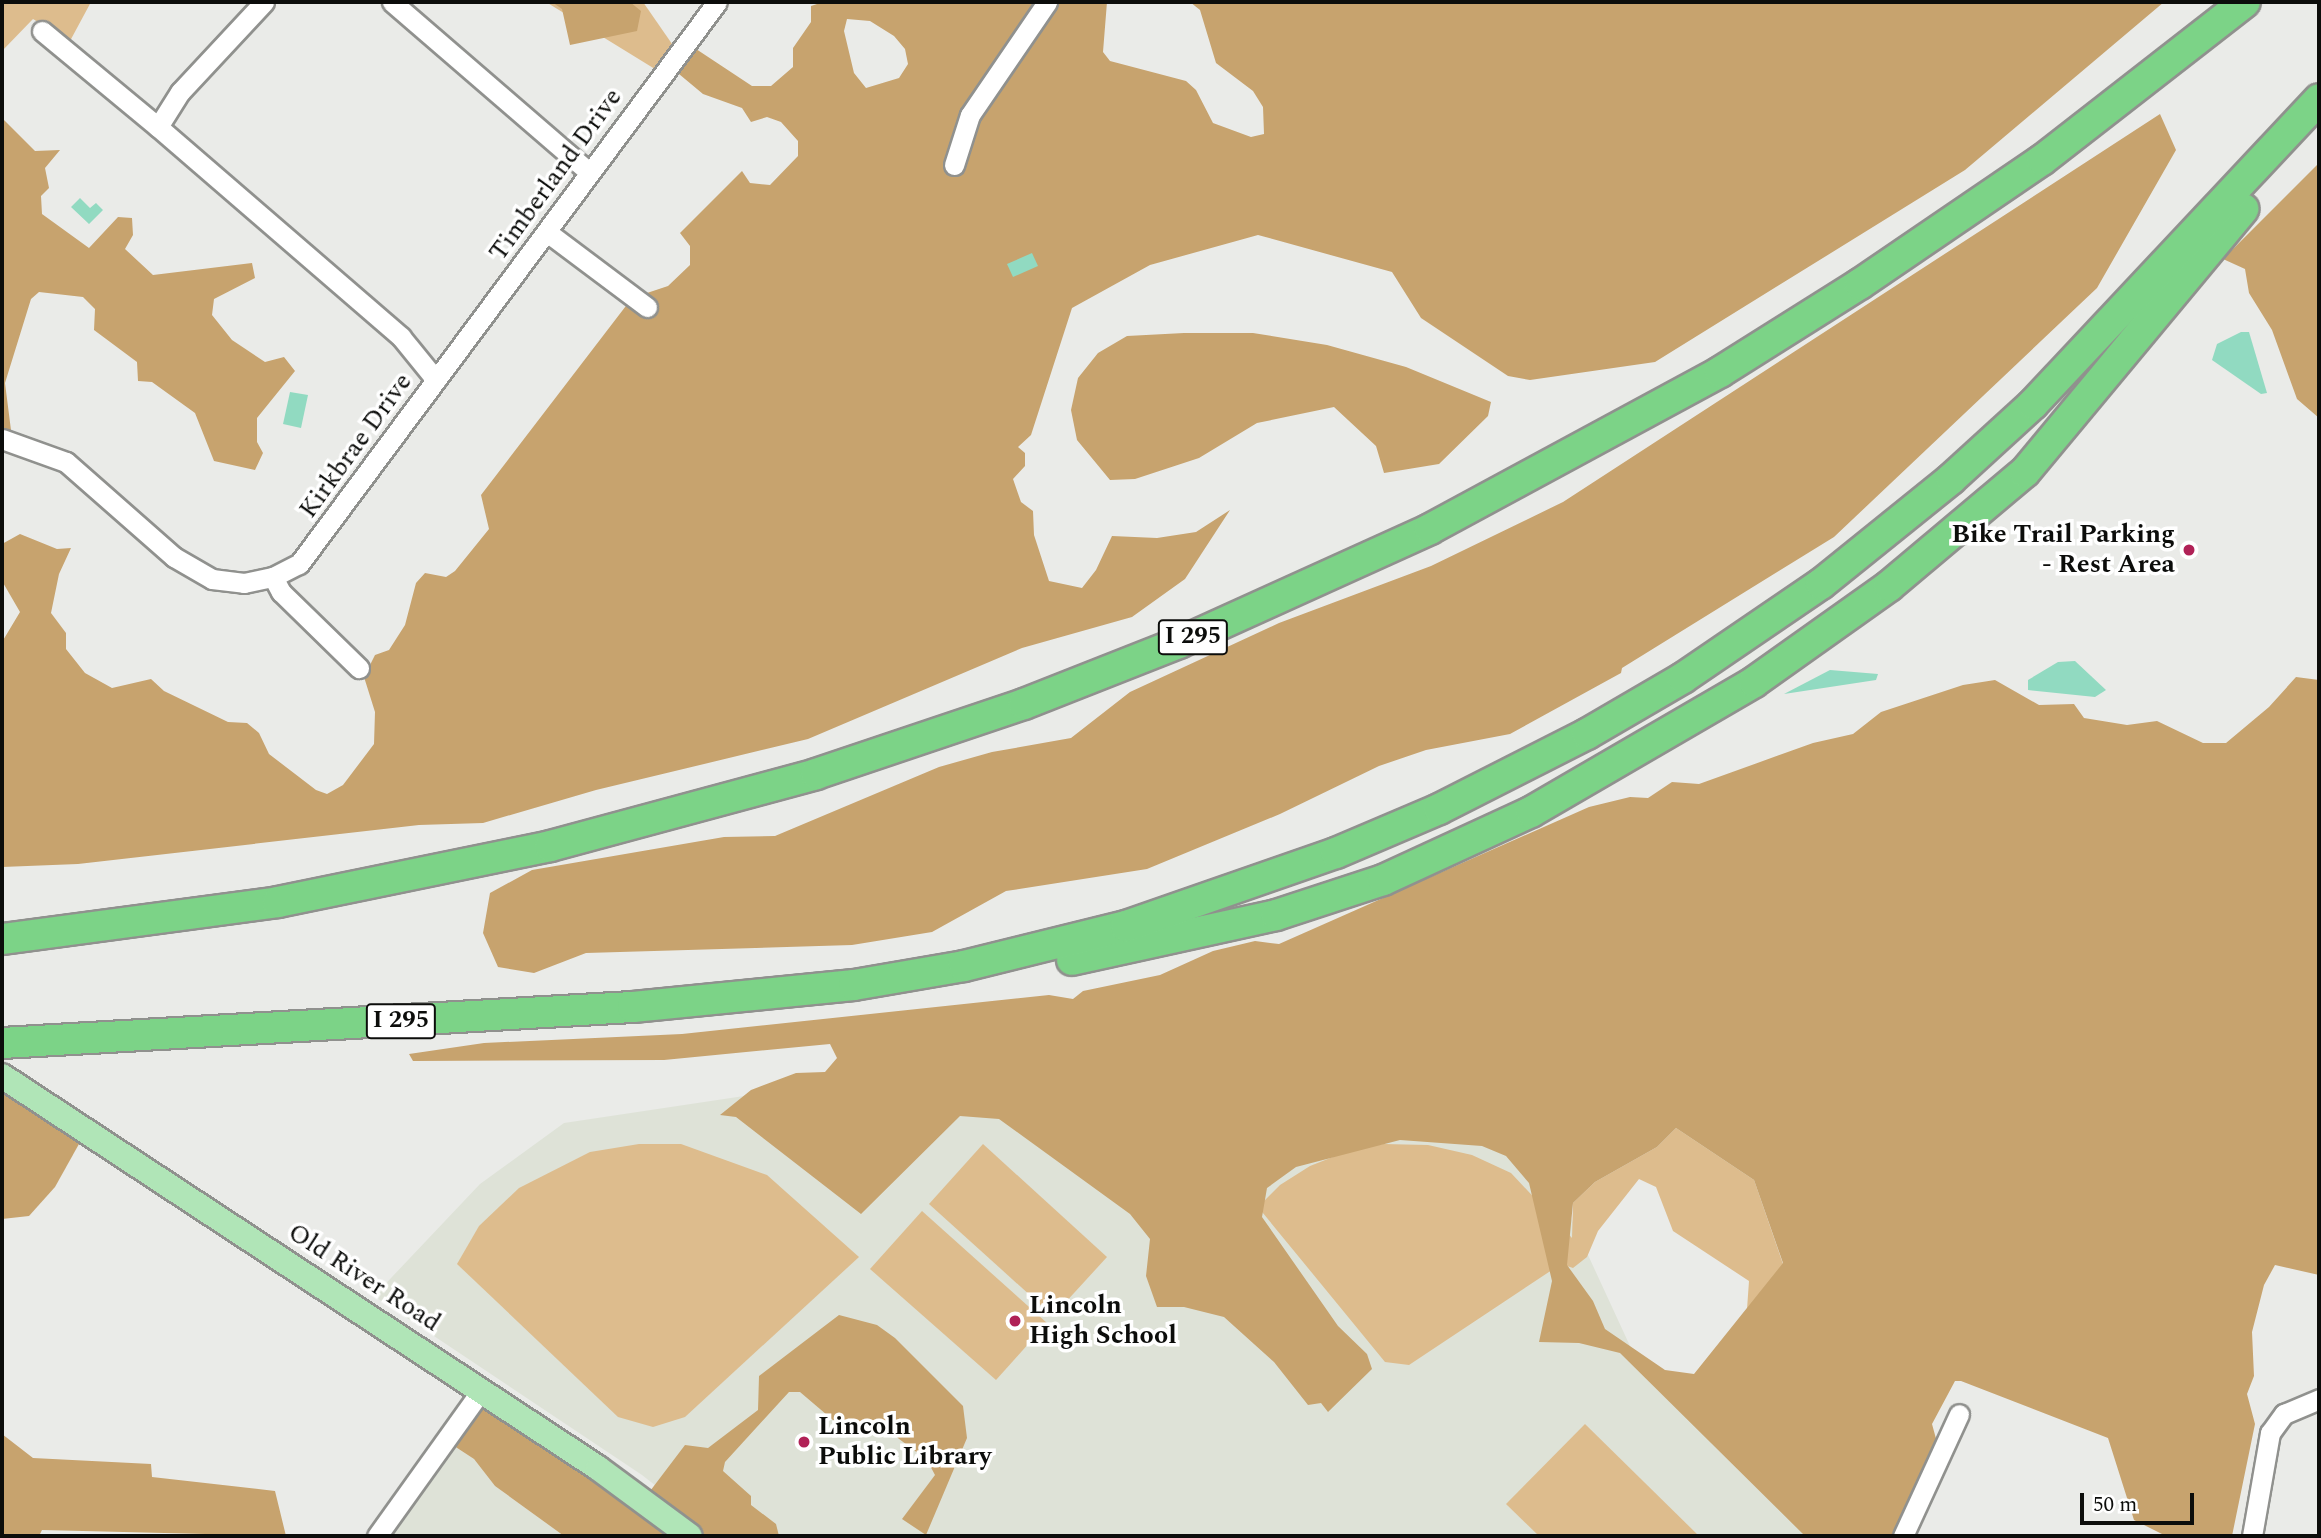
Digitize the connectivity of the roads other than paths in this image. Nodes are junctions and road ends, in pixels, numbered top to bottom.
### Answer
1 (264, 2) edge
2 (392, 2) edge
3 (717, 2) edge
4 (1048, 2) edge
5 (2245, 2) edge
6 (42, 30) dead end
7 (2319, 99) edge
8 (2319, 113) edge
9 (158, 127) junction
10 (954, 165) dead end
11 (590, 172) junction
12 (547, 232) junction
13 (647, 307) dead end
14 (436, 380) junction
15 (2, 439) edge
16 (273, 577) junction
17 (359, 668) dead end
18 (2, 939) edge
19 (799, 992) junction
20 (2, 1043) edge
21 (2, 1076) edge
22 (481, 1391) junction
23 (2319, 1399) edge
24 (1959, 1415) dead end
25 (377, 1536) edge
26 (690, 1536) edge
27 (1903, 1536) edge
28 (2252, 1536) edge

1 - 9 street
2 - 11 street
3 - 11 street, Timberland Drive
4 - 10 street
5 - 18 highway, I 295
6 - 9 street, Kirkbrae Drive
7 - 19 highway, I 295
8 - 19 highway
9 - 14 street, Kirkbrae Drive
11 - 12 street, Timberland Drive
12 - 13 street
12 - 14 street, Timberland Drive
14 - 16 street, Kirkbrae Drive
15 - 16 street, Kirkbrae Drive
16 - 17 street
19 - 20 highway, I 295
21 - 22 main road, Old River Road
22 - 25 street
22 - 26 main road, Old River Road
23 - 28 street
24 - 27 street

